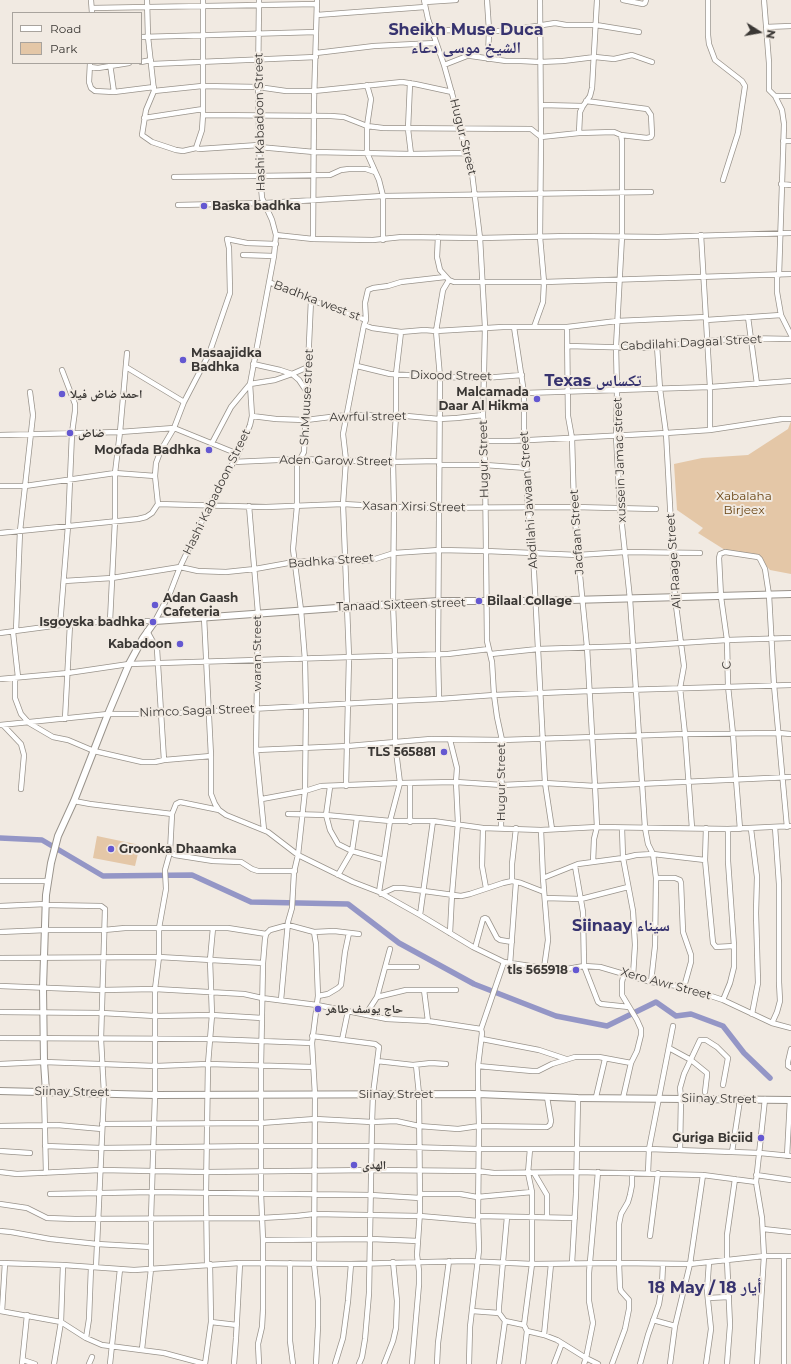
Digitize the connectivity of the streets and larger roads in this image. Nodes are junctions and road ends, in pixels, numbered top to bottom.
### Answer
1 (91, 0) edge
2 (147, 0) edge
3 (203, 0) edge
4 (456, 0) edge
5 (487, 0) edge
6 (540, 0) edge
7 (597, 0) edge
8 (623, 0) edge
9 (646, 0) edge
10 (708, 0) edge
11 (764, 0) edge
12 (259, 2) edge
13 (317, 2) edge
14 (425, 3) edge
15 (203, 6) junction
16 (147, 7) junction
17 (92, 11) edge
18 (317, 16) junction
19 (596, 24) junction
20 (541, 26) junction
21 (791, 26) edge
22 (766, 27) junction
23 (432, 30) junction
24 (489, 30) junction
25 (316, 32) junction
26 (639, 32) dead end
27 (258, 33) junction
28 (202, 35) junction
29 (142, 37) edge
30 (148, 37) junction
31 (436, 43) junction
32 (316, 55) junction
33 (595, 57) junction
34 (488, 58) junction
35 (258, 60) junction
36 (202, 61) junction
37 (142, 62) edge
38 (152, 62) junction
39 (540, 62) junction
40 (652, 62) dead end
41 (110, 64) edge
42 (90, 65) edge
43 (444, 65) junction
44 (410, 83) junction
45 (202, 86) junction
46 (367, 86) junction
47 (258, 87) junction
48 (154, 89) junction
49 (314, 90) junction
50 (114, 92) junction
51 (452, 92) junction
52 (775, 96) junction
53 (791, 96) edge
54 (586, 101) junction
55 (541, 105) junction
56 (583, 106) junction
57 (203, 109) junction
58 (203, 115) junction
59 (259, 115) junction
60 (314, 116) junction
61 (144, 118) junction
62 (367, 126) junction
63 (460, 128) junction
64 (408, 129) junction
65 (579, 133) junction
66 (621, 135) junction
67 (542, 137) junction
68 (783, 140) junction
69 (791, 141) edge
70 (259, 146) junction
71 (196, 148) junction
72 (314, 152) junction
73 (367, 153) junction
74 (467, 153) junction
75 (411, 154) junction
76 (375, 172) junction
77 (260, 175) junction
78 (313, 176) junction
79 (174, 177) dead end
80 (723, 180) dead end
81 (781, 184) junction
82 (791, 185) edge
83 (622, 192) junction
84 (651, 192) dead end
85 (540, 193) junction
86 (476, 194) junction
87 (383, 196) junction
88 (313, 200) junction
89 (264, 202) junction
90 (178, 205) dead end
91 (780, 233) junction
92 (791, 233) edge
93 (276, 235) junction
94 (701, 235) junction
95 (622, 236) junction
96 (438, 237) junction
97 (540, 237) junction
98 (480, 238) junction
99 (313, 239) junction
100 (383, 240) junction
101 (276, 244) junction
102 (244, 255) dead end
103 (274, 256) junction
104 (791, 274) edge
105 (778, 275) junction
106 (703, 276) junction
107 (447, 279) junction
108 (620, 280) junction
109 (269, 282) junction
110 (544, 282) junction
111 (482, 283) junction
112 (311, 300) junction
113 (781, 315) junction
114 (748, 317) junction
115 (706, 318) junction
116 (365, 322) junction
117 (617, 322) junction
118 (514, 327) junction
119 (534, 327) junction
120 (568, 327) junction
121 (484, 328) junction
122 (436, 331) junction
123 (401, 332) junction
124 (791, 335) edge
125 (751, 338) junction
126 (791, 339) edge
127 (707, 342) junction
128 (568, 346) junction
129 (657, 346) junction
130 (616, 347) junction
131 (128, 353) dead end
132 (253, 364) junction
133 (126, 366) junction
134 (357, 366) junction
135 (308, 367) junction
136 (62, 370) dead end
137 (292, 374) junction
138 (396, 374) junction
139 (522, 375) junction
140 (440, 377) junction
141 (484, 378) junction
142 (791, 380) edge
143 (250, 384) junction
144 (757, 384) junction
145 (710, 387) junction
146 (660, 390) junction
147 (617, 391) junction
148 (30, 392) dead end
149 (307, 392) junction
150 (569, 392) junction
151 (524, 393) junction
152 (184, 402) junction
153 (347, 415) junction
154 (396, 415) junction
155 (483, 415) junction
156 (252, 416) junction
157 (439, 419) junction
158 (791, 419) edge
159 (306, 420) junction
160 (174, 428) junction
161 (710, 430) junction
162 (120, 432) junction
163 (72, 433) junction
164 (666, 433) junction
165 (0, 435) edge
166 (31, 435) junction
167 (616, 436) junction
168 (572, 438) junction
169 (525, 440) junction
170 (484, 441) junction
171 (212, 443) junction
172 (238, 454) junction
173 (300, 459) junction
174 (346, 460) junction
175 (233, 462) junction
176 (393, 462) junction
177 (439, 463) junction
178 (485, 465) junction
179 (527, 468) junction
180 (115, 473) junction
181 (155, 476) junction
182 (70, 479) junction
183 (0, 486) edge
184 (25, 486) junction
185 (158, 504) junction
186 (343, 504) junction
187 (208, 506) junction
188 (250, 506) junction
189 (297, 506) junction
190 (574, 507) junction
191 (620, 507) junction
192 (394, 508) junction
193 (439, 508) junction
194 (485, 508) junction
195 (528, 508) junction
196 (656, 509) dead end
197 (115, 520) junction
198 (68, 526) junction
199 (20, 531) junction
200 (0, 533) edge
201 (439, 550) junction
202 (486, 550) junction
203 (624, 552) junction
204 (394, 553) junction
205 (533, 553) junction
206 (700, 553) dead end
207 (673, 554) junction
208 (578, 555) junction
209 (346, 559) junction
210 (294, 562) junction
211 (180, 567) junction
212 (255, 569) junction
213 (112, 578) junction
214 (64, 581) junction
215 (791, 594) edge
216 (769, 595) junction
217 (722, 597) junction
218 (676, 598) junction
219 (630, 599) junction
220 (583, 600) junction
221 (535, 601) junction
222 (439, 602) junction
223 (486, 602) junction
224 (393, 604) junction
225 (347, 607) junction
226 (301, 610) junction
227 (258, 613) junction
228 (204, 617) junction
229 (155, 620) junction
230 (110, 621) junction
231 (70, 624) junction
232 (60, 625) junction
233 (148, 631) junction
234 (15, 632) junction
235 (0, 633) edge
236 (772, 638) junction
237 (791, 638) edge
238 (727, 640) junction
239 (681, 642) junction
240 (633, 646) junction
241 (588, 648) junction
242 (538, 649) junction
243 (490, 651) junction
244 (438, 655) junction
245 (395, 656) junction
246 (349, 657) junction
247 (257, 660) junction
248 (304, 660) junction
249 (207, 662) junction
250 (129, 664) junction
251 (158, 664) junction
252 (68, 674) junction
253 (17, 678) junction
254 (0, 679) edge
255 (774, 685) junction
256 (791, 685) edge
257 (728, 686) junction
258 (680, 688) junction
259 (635, 690) junction
260 (590, 691) junction
261 (541, 693) junction
262 (494, 695) junction
263 (439, 699) junction
264 (395, 701) junction
265 (347, 703) junction
266 (306, 706) junction
267 (257, 709) junction
268 (209, 712) junction
269 (108, 714) junction
270 (160, 714) junction
271 (64, 719) junction
272 (29, 722) junction
273 (2, 725) edge
274 (779, 733) junction
275 (685, 734) junction
276 (733, 734) junction
277 (791, 734) edge
278 (640, 736) junction
279 (593, 737) junction
280 (450, 740) junction
281 (502, 740) junction
282 (543, 740) junction
283 (395, 743) junction
284 (348, 746) junction
285 (305, 748) junction
286 (256, 750) junction
287 (94, 751) junction
288 (212, 756) junction
289 (164, 760) junction
290 (791, 777) edge
291 (782, 778) junction
292 (736, 779) junction
293 (688, 781) junction
294 (456, 782) junction
295 (400, 783) junction
296 (410, 783) junction
297 (545, 783) junction
298 (642, 783) junction
299 (502, 785) junction
300 (346, 786) junction
301 (595, 786) junction
302 (330, 787) junction
303 (21, 789) dead end
304 (305, 791) junction
305 (262, 799) junction
306 (74, 801) junction
307 (219, 810) junction
308 (172, 814) junction
309 (288, 814) dead end
310 (302, 815) junction
311 (326, 816) junction
312 (357, 818) junction
313 (390, 821) junction
314 (433, 821) junction
315 (410, 822) junction
316 (458, 823) junction
317 (597, 827) junction
318 (774, 827) junction
319 (789, 827) edge
320 (483, 828) junction
321 (501, 828) junction
322 (516, 828) junction
323 (622, 828) junction
324 (645, 828) junction
325 (692, 828) junction
326 (706, 828) junction
327 (552, 829) junction
328 (728, 829) junction
329 (740, 829) junction
330 (751, 829) junction
331 (264, 830) junction
332 (541, 830) junction
333 (170, 852) junction
334 (352, 852) junction
335 (653, 854) junction
336 (298, 856) junction
337 (622, 858) junction
338 (384, 860) junction
339 (705, 860) junction
340 (594, 862) junction
341 (575, 866) junction
342 (295, 871) junction
343 (338, 875) junction
344 (543, 878) junction
345 (656, 878) junction
346 (0, 881) edge
347 (48, 881) junction
348 (514, 882) junction
349 (486, 888) junction
350 (628, 888) junction
351 (424, 891) junction
352 (544, 892) junction
353 (380, 893) junction
354 (452, 894) junction
355 (545, 898) junction
356 (581, 899) junction
357 (46, 905) junction
358 (0, 906) edge
359 (420, 915) junction
360 (288, 925) junction
361 (159, 928) junction
362 (213, 928) junction
363 (46, 930) junction
364 (104, 930) junction
365 (0, 932) edge
366 (314, 932) junction
367 (349, 933) junction
368 (450, 933) junction
369 (266, 934) junction
370 (359, 934) dead end
371 (512, 942) junction
372 (734, 946) junction
373 (475, 948) junction
374 (390, 949) dead end
375 (159, 957) junction
376 (0, 958) edge
377 (44, 958) junction
378 (103, 958) junction
379 (210, 960) junction
380 (504, 962) junction
381 (263, 963) junction
382 (510, 964) junction
383 (584, 966) junction
384 (386, 967) junction
385 (417, 967) dead end
386 (544, 968) junction
387 (624, 973) junction
388 (633, 976) junction
389 (651, 982) junction
390 (0, 986) edge
391 (684, 987) junction
392 (43, 988) junction
393 (102, 990) junction
394 (155, 990) junction
395 (424, 990) junction
396 (456, 990) dead end
397 (211, 993) junction
398 (318, 996) junction
399 (377, 997) junction
400 (262, 998) junction
401 (281, 1000) junction
402 (723, 1000) junction
403 (317, 1004) junction
404 (630, 1008) junction
405 (348, 1011) junction
406 (0, 1012) edge
407 (44, 1012) junction
408 (102, 1013) junction
409 (366, 1014) junction
410 (752, 1014) junction
411 (212, 1015) junction
412 (155, 1016) junction
413 (262, 1018) junction
414 (428, 1021) junction
415 (772, 1023) junction
416 (673, 1026) dead end
417 (791, 1028) edge
418 (481, 1029) junction
419 (312, 1036) junction
420 (44, 1037) junction
421 (0, 1038) edge
422 (101, 1039) junction
423 (155, 1039) junction
424 (482, 1039) junction
425 (210, 1040) junction
426 (342, 1040) junction
427 (261, 1042) junction
428 (312, 1043) junction
429 (669, 1048) junction
430 (791, 1049) edge
431 (566, 1059) junction
432 (606, 1059) junction
433 (691, 1060) junction
434 (378, 1061) junction
435 (44, 1062) junction
436 (631, 1063) junction
437 (0, 1064) edge
438 (208, 1064) junction
439 (446, 1064) dead end
440 (102, 1065) junction
441 (416, 1065) junction
442 (156, 1066) junction
443 (261, 1066) junction
444 (478, 1066) junction
445 (313, 1067) junction
446 (791, 1068) edge
447 (723, 1085) dead end
448 (0, 1091) edge
449 (45, 1092) junction
450 (705, 1092) dead end
451 (104, 1093) junction
452 (155, 1094) junction
453 (208, 1094) junction
454 (261, 1094) junction
455 (374, 1094) junction
456 (418, 1094) junction
457 (478, 1094) junction
458 (315, 1095) junction
459 (547, 1097) junction
460 (596, 1097) junction
461 (578, 1098) junction
462 (623, 1098) junction
463 (659, 1098) junction
464 (681, 1098) junction
465 (765, 1099) junction
466 (740, 1100) junction
467 (790, 1100) edge
468 (315, 1119) junction
469 (372, 1122) junction
470 (154, 1123) junction
471 (208, 1123) junction
472 (261, 1123) junction
473 (45, 1125) junction
474 (0, 1126) edge
475 (102, 1126) junction
476 (419, 1126) junction
477 (479, 1126) junction
478 (45, 1146) junction
479 (260, 1146) junction
480 (314, 1146) junction
481 (371, 1146) junction
482 (154, 1147) junction
483 (208, 1147) junction
484 (101, 1148) junction
485 (420, 1148) junction
486 (577, 1148) junction
487 (478, 1149) junction
488 (530, 1149) junction
489 (649, 1149) junction
490 (0, 1150) edge
491 (680, 1150) junction
492 (732, 1152) junction
493 (30, 1153) dead end
494 (760, 1153) junction
495 (789, 1156) edge
496 (100, 1170) junction
497 (153, 1170) junction
498 (260, 1170) junction
499 (314, 1170) junction
500 (372, 1170) junction
501 (420, 1171) junction
502 (478, 1171) junction
503 (0, 1172) edge
504 (207, 1172) junction
505 (577, 1172) junction
506 (598, 1172) junction
507 (46, 1173) junction
508 (528, 1173) junction
509 (534, 1173) junction
510 (632, 1173) junction
511 (648, 1173) junction
512 (658, 1173) junction
513 (703, 1175) junction
514 (756, 1175) junction
515 (735, 1179) junction
516 (791, 1180) edge
517 (756, 1182) junction
518 (152, 1192) junction
519 (532, 1192) junction
520 (99, 1193) junction
521 (206, 1193) junction
522 (261, 1193) junction
523 (50, 1194) dead end
524 (314, 1194) junction
525 (371, 1195) junction
526 (420, 1196) junction
527 (477, 1197) junction
528 (0, 1204) edge
529 (314, 1214) junction
530 (370, 1216) junction
531 (420, 1216) junction
532 (507, 1217) junction
533 (532, 1217) junction
534 (547, 1217) junction
535 (151, 1218) junction
536 (261, 1218) junction
537 (478, 1218) junction
538 (575, 1218) junction
539 (97, 1219) junction
540 (206, 1219) junction
541 (763, 1230) junction
542 (0, 1231) edge
543 (791, 1232) edge
544 (650, 1236) dead end
545 (370, 1239) junction
546 (263, 1240) junction
547 (315, 1240) junction
548 (418, 1241) junction
549 (97, 1244) junction
550 (151, 1247) junction
551 (764, 1256) junction
552 (784, 1256) junction
553 (791, 1256) edge
554 (726, 1260) junction
555 (449, 1261) junction
556 (478, 1261) junction
557 (393, 1262) junction
558 (418, 1262) junction
559 (503, 1262) junction
560 (709, 1262) junction
561 (3, 1263) edge
562 (240, 1263) junction
563 (262, 1263) junction
564 (369, 1263) junction
565 (572, 1263) junction
566 (589, 1263) junction
567 (619, 1263) junction
568 (209, 1264) junction
569 (290, 1264) junction
570 (314, 1264) junction
571 (351, 1264) junction
572 (532, 1264) junction
573 (551, 1264) junction
574 (663, 1264) junction
575 (690, 1264) junction
576 (63, 1265) junction
577 (93, 1267) junction
578 (120, 1269) junction
579 (151, 1270) junction
580 (728, 1297) junction
581 (708, 1298) junction
582 (791, 1302) edge
583 (784, 1303) junction
584 (472, 1310) junction
585 (1, 1311) edge
586 (499, 1313) junction
587 (27, 1315) junction
588 (653, 1320) junction
589 (505, 1321) junction
590 (61, 1322) junction
591 (210, 1322) junction
592 (237, 1325) junction
593 (524, 1325) junction
594 (675, 1326) junction
595 (527, 1331) junction
596 (544, 1335) junction
597 (86, 1338) junction
598 (562, 1343) junction
599 (112, 1346) junction
600 (791, 1346) edge
601 (784, 1347) junction
602 (142, 1349) junction
603 (92, 1357) dead end
604 (586, 1358) junction
605 (784, 1358) junction
606 (791, 1358) edge
607 (23, 1362) edge
608 (35, 1364) edge
609 (54, 1364) edge
610 (89, 1364) edge
611 (110, 1364) edge
612 (205, 1364) edge
613 (234, 1364) edge
614 (259, 1364) edge
615 (293, 1364) edge
616 (316, 1364) edge
617 (335, 1364) edge
618 (359, 1364) edge
619 (384, 1364) edge
620 (412, 1364) edge
621 (437, 1364) edge
622 (469, 1364) edge
623 (499, 1364) edge
624 (523, 1364) edge
625 (554, 1364) edge
626 (584, 1364) edge
627 (598, 1364) edge
628 (612, 1364) edge
629 (640, 1364) edge
630 (670, 1364) edge
631 (706, 1364) edge
632 (727, 1364) edge
633 (758, 1364) edge
634 (784, 1364) edge

1 - 17 street
2 - 16 street
3 - 15 street
4 - 14 street
5 - 24 street
6 - 20 street
7 - 19 street
8 - 9 street
10 - 80 street
11 - 22 street
12 - 13 street
12 - 15 street
12 - 27 street, Hashi Kabadoon Street
13 - 18 street
14 - 18 street
14 - 23 street, Hugur Street
15 - 16 street
15 - 28 street
16 - 17 street
16 - 30 street
18 - 25 street
19 - 20 street
19 - 26 street
19 - 33 street
20 - 24 street
20 - 39 street
21 - 22 street
22 - 52 street
23 - 24 street
23 - 31 street, Hugur Street
24 - 34 street
25 - 27 street
25 - 32 street
27 - 28 street
27 - 35 street, Hashi Kabadoon Street
28 - 30 street
28 - 36 street
29 - 30 street
30 - 38 street
31 - 32 street
31 - 43 street, Hugur Street
32 - 35 street
32 - 49 street
33 - 39 street
33 - 40 street
33 - 54 street
34 - 39 street
34 - 43 street
35 - 36 street
35 - 47 street, Hashi Kabadoon Street
36 - 38 street
36 - 45 street
37 - 38 street
38 - 48 street
39 - 55 street
41 - 42 street
41 - 50 street
42 - 50 street
43 - 51 street, Hugur Street
44 - 46 street
44 - 51 street
44 - 64 street
45 - 47 street
45 - 48 street
45 - 57 street
46 - 49 street
46 - 62 street
47 - 49 street
47 - 59 street, Hashi Kabadoon Street
48 - 50 street
48 - 61 street
49 - 60 street
51 - 63 street, Hugur Street
52 - 53 street
52 - 68 street
54 - 56 street
54 - 66 street
55 - 56 street
55 - 67 street
56 - 65 street
57 - 58 street
57 - 61 street
58 - 59 street
58 - 71 street
59 - 60 street
59 - 70 street, Hashi Kabadoon Street
60 - 62 street
60 - 72 street
61 - 71 street
62 - 64 street
62 - 73 street
63 - 64 street
63 - 67 street
63 - 74 street, Hugur Street
64 - 75 street
65 - 66 street
65 - 67 street
66 - 83 street, xussein Jamac street
67 - 85 street
68 - 69 street
68 - 81 street
70 - 71 street
70 - 72 street
70 - 77 street, Hashi Kabadoon Street
72 - 73 street
72 - 78 street
73 - 75 street
73 - 76 street
74 - 75 street
74 - 86 street, Hugur Street
76 - 78 street
76 - 87 street
77 - 78 street
77 - 79 street
77 - 89 street, Hashi Kabadoon Street
78 - 88 street
81 - 82 street
81 - 91 street
83 - 84 street
83 - 85 street
83 - 95 street, xussein Jamac street
85 - 86 street
85 - 97 street
86 - 87 street
86 - 98 street, Hugur Street
87 - 88 street
87 - 100 street
88 - 89 street
88 - 99 street
89 - 90 street
89 - 93 street, Hashi Kabadoon Street
91 - 92 street
91 - 94 street
91 - 105 street
93 - 99 street
93 - 101 street, Hashi Kabadoon Street
94 - 95 street
94 - 106 street
95 - 97 street
95 - 108 street, xussein Jamac street
96 - 98 street
96 - 100 street
96 - 107 street
97 - 98 street
97 - 110 street
98 - 111 street, Hugur Street
99 - 100 street
101 - 103 street, Hashi Kabadoon Street
101 - 152 street
102 - 103 street
103 - 109 street, Hashi Kabadoon Street
104 - 105 street
105 - 106 street
105 - 113 street
106 - 108 street
106 - 115 street
107 - 111 street
107 - 116 street
107 - 122 street
108 - 110 street
108 - 117 street, xussein Jamac street
109 - 112 street, Badhka west st
109 - 132 street, Hashi Kabadoon Street
110 - 111 street
110 - 119 street
111 - 121 street, Hugur Street
112 - 116 street, Badhka west st
112 - 135 street, Sh.Muuse street
113 - 114 street, Badhka west st
113 - 124 street
114 - 115 street, Badhka west st
114 - 125 street
115 - 117 street, Badhka west st
115 - 127 street
116 - 123 street, Badhka west st
116 - 134 street
117 - 120 street, Badhka west st
117 - 130 street, xussein Jamac street
118 - 119 street, Badhka west st
118 - 121 street, Badhka west st
118 - 139 street, Abdilahi Jawaan Street
119 - 120 street, Badhka west st
120 - 128 street, Jacfaan Street
121 - 122 street, Badhka west st
121 - 141 street, Hugur Street
122 - 123 street, Badhka west st
122 - 140 street
123 - 138 street
125 - 126 street, Cabdilahi Dagaal Street
125 - 127 street, Cabdilahi Dagaal Street
125 - 144 street
127 - 129 street, Cabdilahi Dagaal Street
127 - 145 street
128 - 130 street, Cabdilahi Dagaal Street
128 - 150 street, Jacfaan Street
129 - 130 street, Cabdilahi Dagaal Street
129 - 146 street, Ali Raage Street
130 - 147 street, xussein Jamac street
131 - 133 street
132 - 137 street
132 - 143 street, Hashi Kabadoon Street
133 - 152 street
133 - 162 street
134 - 138 street, Dixood Street
134 - 153 street
135 - 137 street
135 - 149 street, Sh.Muuse street
136 - 163 street
137 - 143 street
137 - 149 street
138 - 140 street, Dixood Street
138 - 154 street
139 - 141 street, Dixood Street
139 - 151 street, Abdilahi Jawaan Street
140 - 141 street, Dixood Street
140 - 157 street
141 - 155 street, Hugur Street
142 - 144 street
143 - 156 street, Hashi Kabadoon Street
143 - 171 street
144 - 145 street
145 - 146 street
145 - 161 street
146 - 147 street
146 - 164 street, Ali Raage Street
147 - 150 street
147 - 167 street, xussein Jamac street
148 - 166 street
149 - 159 street, Sh.Muuse street
150 - 151 street
150 - 168 street, Jacfaan Street
151 - 169 street, Abdilahi Jawaan Street
152 - 160 street
153 - 154 street, Awrful street
153 - 159 street, Awrful street
153 - 174 street
154 - 157 street, Awrful street
154 - 176 street
155 - 157 street, Awrful street
155 - 170 street, Hugur Street
156 - 159 street, Awrful street
156 - 172 street, Hashi Kabadoon Street
157 - 177 street
158 - 161 street
159 - 173 street, Sh.Muuse street
160 - 162 street
160 - 171 street
160 - 181 street
161 - 164 street
162 - 163 street
162 - 180 street
163 - 166 street
163 - 182 street
164 - 167 street
164 - 207 street, Ali Raage Street
165 - 166 street
166 - 184 street
167 - 168 street
167 - 191 street, xussein Jamac street
168 - 169 street
168 - 190 street, Jacfaan Street
169 - 170 street
169 - 179 street, Abdilahi Jawaan Street
170 - 178 street, Hugur Street
171 - 172 street
172 - 175 street, Hashi Kabadoon Street
173 - 174 street, Aden Garow Street
173 - 175 street, Aden Garow Street
173 - 189 street, Sh.Muuse street
174 - 176 street, Aden Garow Street
174 - 186 street
175 - 187 street, Hashi Kabadoon Street
176 - 177 street, Aden Garow Street
176 - 192 street
177 - 178 street, Aden Garow Street
177 - 193 street
178 - 179 street, Aden Garow Street
178 - 194 street, Hugur Street
179 - 195 street, Abdilahi Jawaan Street
180 - 181 street
180 - 182 street
180 - 197 street
181 - 185 street
182 - 184 street
182 - 198 street
183 - 184 street
184 - 199 street
185 - 187 street, Xasan Xirsi Street
185 - 197 street
186 - 189 street, Xasan Xirsi Street
186 - 192 street, Xasan Xirsi Street
186 - 209 street
187 - 188 street, Xasan Xirsi Street
187 - 211 street, Hashi Kabadoon Street
188 - 189 street, Xasan Xirsi Street
188 - 212 street, waran Street
189 - 210 street, Sh.Muuse street
190 - 191 street, Xasan Xirsi Street
190 - 195 street, Xasan Xirsi Street
190 - 208 street, Jacfaan Street
191 - 196 street, Xasan Xirsi Street
191 - 203 street, xussein Jamac street
192 - 193 street, Xasan Xirsi Street
192 - 204 street
193 - 194 street, Xasan Xirsi Street
193 - 201 street
194 - 195 street, Xasan Xirsi Street
194 - 202 street, Hugur Street
195 - 205 street, Abdilahi Jawaan Street
197 - 198 street
197 - 213 street
198 - 199 street
198 - 214 street
199 - 200 street
199 - 234 street
201 - 202 street, Badhka Street
201 - 204 street, Badhka Street
201 - 222 street
202 - 205 street, Badhka Street
202 - 223 street, Hugur Street
203 - 207 street, Badhka Street
203 - 208 street, Badhka Street
203 - 219 street, xussein Jamac street
204 - 209 street, Badhka Street
204 - 224 street
205 - 208 street, Badhka Street
205 - 221 street, Abdilahi Jawaan Street
206 - 207 street, Badhka Street
207 - 218 street, Ali Raage Street
208 - 220 street, Jacfaan Street
209 - 210 street, Badhka Street
209 - 225 street
210 - 212 street, Badhka Street
210 - 226 street, Sh.Muuse street
211 - 212 street, Badhka Street
211 - 213 street
211 - 229 street, Hashi Kabadoon Street
212 - 227 street, waran Street
213 - 214 street
213 - 230 street
214 - 232 street
215 - 216 street, Tanaad Sixteen street
216 - 217 street, Tanaad Sixteen street
216 - 217 street, C
216 - 236 street
217 - 218 street, Tanaad Sixteen street
217 - 238 street, C
218 - 219 street, Tanaad Sixteen street
218 - 239 street, Ali Raage Street
219 - 220 street, Tanaad Sixteen street
219 - 240 street, xussein Jamac street
220 - 221 street, Tanaad Sixteen street
220 - 241 street, Jacfaan Street
221 - 223 street, Tanaad Sixteen street
221 - 242 street, Abdilahi Jawaan Street
222 - 223 street, Tanaad Sixteen street
222 - 224 street, Tanaad Sixteen street
222 - 244 street
223 - 243 street, Hugur Street
224 - 225 street, Tanaad Sixteen street
224 - 245 street
225 - 226 street, Tanaad Sixteen street
225 - 246 street
226 - 227 street, Tanaad Sixteen street
226 - 248 street, Sh.Muuse street
227 - 228 street, Tanaad Sixteen street
227 - 247 street, waran Street
228 - 229 street, Tanaad Sixteen street
228 - 249 street
229 - 230 street
229 - 233 street, Hashi Kabadoon Street
230 - 231 street
231 - 232 street
231 - 252 street
232 - 234 street
233 - 250 street, Hashi Kabadoon Street
233 - 251 street
234 - 235 street
234 - 253 street
236 - 237 street
236 - 238 street
236 - 255 street
238 - 239 street
238 - 257 street, C
239 - 240 street
239 - 258 street, Ali Raage Street
240 - 241 street
240 - 259 street, xussein Jamac street
241 - 242 street
241 - 260 street, Jacfaan Street
242 - 243 street
242 - 261 street, Abdilahi Jawaan Street
243 - 244 street
243 - 262 street, Hugur Street
244 - 245 street
244 - 263 street
245 - 246 street
245 - 264 street
246 - 248 street
246 - 265 street
247 - 248 street
247 - 249 street
247 - 267 street, waran Street
248 - 266 street, Sh.Muuse street
249 - 251 street
249 - 268 street
250 - 251 street
250 - 252 street
250 - 269 street, Hashi Kabadoon Street
251 - 270 street
252 - 253 street
252 - 271 street
253 - 254 street
253 - 272 street
255 - 256 street, Nimco Sagal Street
255 - 257 street, Nimco Sagal Street
255 - 274 street
257 - 258 street, Nimco Sagal Street
257 - 276 street, C
258 - 259 street, Nimco Sagal Street
258 - 275 street, Ali Raage Street
259 - 260 street, Nimco Sagal Street
259 - 278 street, xussein Jamac street
260 - 261 street, Nimco Sagal Street
260 - 279 street, Jacfaan Street
261 - 262 street, Nimco Sagal Street
261 - 282 street, Abdilahi Jawaan Street
262 - 263 street, Nimco Sagal Street
262 - 281 street, Hugur Street
263 - 264 street, Nimco Sagal Street
264 - 265 street, Nimco Sagal Street
264 - 283 street
265 - 266 street, Nimco Sagal Street
265 - 284 street
266 - 267 street, Nimco Sagal Street
266 - 285 street, Sh.Muuse street
267 - 268 street, Nimco Sagal Street
267 - 286 street, waran Street
268 - 270 street, Nimco Sagal Street
268 - 288 street
269 - 270 street, Nimco Sagal Street
269 - 271 street, Nimco Sagal Street
269 - 287 street, Hashi Kabadoon Street
270 - 289 street
271 - 272 street, Nimco Sagal Street
272 - 273 street, Nimco Sagal Street
272 - 287 street
273 - 303 street
274 - 276 street
274 - 277 street
274 - 291 street
275 - 276 street
275 - 278 street
275 - 293 street, Ali Raage Street
276 - 292 street, C
278 - 279 street
278 - 298 street, xussein Jamac street
279 - 282 street
279 - 301 street, Jacfaan Street
280 - 281 street
280 - 283 street
280 - 294 street
281 - 282 street
281 - 299 street, Hugur Street
282 - 297 street, Abdilahi Jawaan Street
283 - 284 street
283 - 295 street
284 - 285 street
284 - 300 street
285 - 286 street
285 - 304 street, Sh.Muuse street
286 - 305 street, waran Street
287 - 289 street
287 - 306 street, Hashi Kabadoon Street
288 - 289 street
288 - 307 street
290 - 291 street
291 - 292 street
291 - 319 street
292 - 293 street
292 - 329 street, C
293 - 298 street
293 - 325 street, Ali Raage Street
294 - 296 street
294 - 299 street
294 - 316 street
295 - 296 street
295 - 300 street
295 - 313 street
296 - 315 street
297 - 299 street
297 - 301 street
297 - 327 street, Abdilahi Jawaan Street
298 - 301 street
298 - 324 street, xussein Jamac street
299 - 321 street, Hugur Street
300 - 302 street
301 - 317 street, Jacfaan Street
302 - 304 street
302 - 311 street
304 - 305 street
304 - 310 street, Sh.Muuse street
305 - 331 street, waran Street
306 - 308 street
306 - 347 street, Hashi Kabadoon Street
307 - 308 street, Xero Awr Street
307 - 331 street, Xero Awr Street
308 - 333 street
309 - 310 street
310 - 311 street
310 - 336 street, Sh.Muuse street
311 - 312 street
311 - 334 street
312 - 313 street
312 - 334 street
313 - 315 street
313 - 338 street
314 - 315 street
314 - 316 street
314 - 351 street
316 - 320 street
316 - 354 street
317 - 323 street
317 - 327 street
317 - 340 street, Jacfaan Street
318 - 319 street
318 - 330 street
318 - 415 street
320 - 321 street
320 - 349 street
321 - 322 street
322 - 332 street
322 - 348 street
323 - 324 street
323 - 337 street
324 - 325 street
324 - 335 street, xussein Jamac street
325 - 326 street
326 - 328 street
326 - 339 street
327 - 332 street
328 - 329 street
328 - 372 street
329 - 330 street
330 - 410 street
331 - 336 street, Xero Awr Street
332 - 344 street
333 - 342 street
333 - 361 street
334 - 338 street
334 - 343 street
335 - 337 street
335 - 339 street
335 - 345 street, xussein Jamac street
336 - 342 street, Sh.Muuse street
336 - 343 street, Xero Awr Street
337 - 340 street
337 - 350 street
338 - 353 street
339 - 372 street
340 - 341 street
341 - 344 street
341 - 356 street
342 - 360 street, Sh.Muuse street
343 - 353 street, Xero Awr Street
344 - 352 street
345 - 389 street, xussein Jamac street
345 - 391 street
346 - 347 street
347 - 357 street, Hashi Kabadoon Street
348 - 349 street
348 - 352 street
348 - 371 street
349 - 354 street
350 - 356 street
350 - 388 street
351 - 353 street
351 - 354 street
351 - 359 street
352 - 355 street
353 - 359 street, Xero Awr Street
354 - 368 street
355 - 356 street
355 - 386 street
356 - 383 street
357 - 358 street
357 - 363 street, Hashi Kabadoon Street
357 - 364 street
359 - 368 street, Xero Awr Street
360 - 366 street
360 - 369 street
360 - 401 street, Sh.Muuse street
361 - 362 street
361 - 364 street
361 - 375 street
362 - 369 street
362 - 379 street
363 - 364 street
363 - 365 street
363 - 377 street, Hashi Kabadoon Street
364 - 378 street
366 - 367 street
366 - 398 street
367 - 370 street
367 - 398 street
368 - 373 street, Xero Awr Street
369 - 381 street
371 - 373 street
371 - 382 street
372 - 402 street
373 - 380 street, Xero Awr Street
374 - 384 street
375 - 378 street
375 - 379 street
375 - 394 street
376 - 377 street
377 - 378 street
377 - 392 street, Hashi Kabadoon Street
378 - 393 street
379 - 381 street
379 - 397 street
380 - 382 street, Xero Awr Street
380 - 418 street
381 - 400 street
382 - 386 street, Xero Awr Street
383 - 386 street, Xero Awr Street
383 - 387 street, Xero Awr Street
383 - 404 street
384 - 385 street
384 - 399 street
387 - 388 street, Xero Awr Street
387 - 404 street
388 - 389 street, Xero Awr Street
389 - 391 street, Xero Awr Street
390 - 392 street
391 - 402 street, Xero Awr Street
392 - 393 street
392 - 407 street, Hashi Kabadoon Street
393 - 394 street
393 - 408 street
394 - 397 street
394 - 412 street
395 - 396 street
395 - 399 street
395 - 414 street
397 - 400 street
397 - 411 street
398 - 403 street
399 - 409 street
400 - 401 street
400 - 413 street
401 - 403 street
402 - 410 street, Xero Awr Street
403 - 405 street
403 - 419 street
404 - 436 street
405 - 409 street
405 - 426 street
406 - 407 street
407 - 408 street
407 - 420 street, Hashi Kabadoon Street
408 - 412 street
408 - 422 street
409 - 414 street
410 - 415 street, Xero Awr Street
411 - 412 street
411 - 413 street
411 - 425 street
412 - 423 street
413 - 427 street
414 - 418 street
415 - 417 street, Xero Awr Street
416 - 429 street
418 - 424 street
419 - 426 street
419 - 428 street
420 - 421 street
420 - 422 street
420 - 435 street, Hashi Kabadoon Street
422 - 423 street
422 - 440 street
423 - 425 street
423 - 442 street
424 - 431 street
424 - 444 street
425 - 427 street
425 - 438 street
426 - 434 street
427 - 428 street
427 - 443 street
428 - 445 street
429 - 433 street
429 - 463 street
430 - 446 street
431 - 432 street
431 - 444 street
432 - 436 street
432 - 460 street
433 - 447 street
433 - 450 street
433 - 464 street
434 - 441 street
434 - 455 street
435 - 437 street
435 - 440 street
435 - 449 street, Hashi Kabadoon Street
436 - 462 street
438 - 442 street
438 - 443 street
438 - 453 street
439 - 441 street
440 - 442 street
440 - 451 street
441 - 456 street
442 - 452 street
443 - 445 street
443 - 454 street
444 - 457 street
445 - 458 street
448 - 449 street, Siinay Street
449 - 451 street, Siinay Street
449 - 473 street
451 - 452 street, Siinay Street
451 - 475 street
452 - 453 street, Siinay Street
452 - 470 street
453 - 454 street, Siinay Street
453 - 471 street
454 - 458 street, Siinay Street
454 - 472 street
455 - 456 street, Siinay Street
455 - 458 street, Siinay Street
455 - 469 street
456 - 457 street, Siinay Street
456 - 476 street
457 - 459 street, Siinay Street
457 - 477 street
458 - 468 street
459 - 461 street, Siinay Street
459 - 477 street
460 - 461 street, Siinay Street
460 - 462 street, Siinay Street
461 - 486 street
462 - 463 street, Siinay Street
463 - 464 street, Siinay Street
463 - 489 street
464 - 466 street, Siinay Street
464 - 491 street
465 - 466 street, Siinay Street
465 - 467 street, Siinay Street
465 - 494 street
466 - 492 street
467 - 495 street
468 - 469 street
468 - 472 street
468 - 480 street
469 - 476 street
469 - 481 street
470 - 471 street
470 - 475 street
470 - 482 street
471 - 472 street
471 - 483 street
472 - 479 street
473 - 474 street
473 - 475 street
473 - 478 street
475 - 484 street
476 - 477 street
476 - 485 street
477 - 487 street
478 - 484 street
478 - 507 street
479 - 480 street
479 - 483 street
479 - 498 street
480 - 481 street
480 - 499 street
481 - 485 street
481 - 500 street
482 - 483 street
482 - 484 street
482 - 497 street
483 - 504 street
484 - 496 street
485 - 487 street
485 - 501 street
486 - 488 street
486 - 489 street
486 - 505 street
487 - 488 street
487 - 502 street
488 - 508 street
489 - 491 street
489 - 511 street
490 - 493 street
491 - 492 street
492 - 494 street
494 - 495 street
494 - 514 street
496 - 497 street
496 - 507 street
496 - 520 street
497 - 504 street
497 - 518 street
498 - 499 street
498 - 504 street
498 - 522 street
499 - 500 street
499 - 524 street
500 - 501 street
500 - 525 street
501 - 502 street
501 - 526 street
502 - 508 street
502 - 527 street
503 - 507 street
504 - 521 street
505 - 506 street
505 - 509 street
505 - 538 street
506 - 510 street
506 - 566 street
508 - 509 street
508 - 519 street
509 - 534 street
510 - 511 street
510 - 567 street
511 - 512 street
512 - 513 street
512 - 544 street
513 - 515 street
513 - 575 street
514 - 516 street
514 - 517 street
515 - 517 street
515 - 554 street
517 - 541 street
518 - 520 street
518 - 521 street
518 - 535 street
519 - 527 street
519 - 533 street
520 - 523 street
520 - 539 street
521 - 522 street
521 - 540 street
522 - 524 street
522 - 536 street
524 - 525 street
524 - 529 street
525 - 526 street
525 - 530 street
526 - 527 street
526 - 531 street
527 - 537 street
528 - 539 street
529 - 530 street
529 - 536 street
529 - 547 street
530 - 531 street
530 - 545 street
531 - 537 street
531 - 548 street
532 - 533 street
532 - 537 street
532 - 559 street
533 - 534 street
533 - 572 street
534 - 538 street
535 - 539 street
535 - 540 street
535 - 550 street
536 - 540 street
536 - 546 street
537 - 556 street
538 - 565 street
539 - 549 street
540 - 568 street
541 - 543 street
541 - 551 street
542 - 549 street
545 - 547 street
545 - 548 street
545 - 564 street
546 - 547 street
546 - 563 street
547 - 570 street
548 - 558 street
549 - 550 street
549 - 577 street
550 - 579 street
551 - 552 street
551 - 554 street
551 - 633 street
552 - 553 street
552 - 583 street
554 - 560 street
554 - 580 street
555 - 556 street
555 - 558 street
555 - 621 street
556 - 559 street
556 - 584 street
557 - 558 street
557 - 564 street
557 - 619 street
558 - 620 street
559 - 572 street
559 - 586 street
560 - 575 street
560 - 581 street
561 - 576 street
561 - 585 street
562 - 563 street
562 - 568 street
562 - 592 street
563 - 569 street
563 - 614 street
564 - 571 street
564 - 618 street
565 - 566 street
565 - 573 street
566 - 567 street
566 - 604 street
567 - 574 street
567 - 628 street
568 - 579 street
568 - 591 street
569 - 570 street
569 - 615 street
570 - 571 street
570 - 616 street
571 - 617 street
572 - 573 street
572 - 593 street
573 - 596 street
574 - 575 street
574 - 588 street
575 - 594 street
576 - 577 street
576 - 590 street
577 - 578 street
577 - 597 street
578 - 579 street
578 - 599 street
579 - 602 street
580 - 581 street
580 - 632 street
581 - 631 street
582 - 583 street
583 - 601 street
584 - 586 street
584 - 622 street
585 - 587 street
586 - 589 street
587 - 590 street
587 - 607 street
588 - 594 street
588 - 629 street
589 - 593 street
589 - 623 street
590 - 597 street
590 - 609 street
591 - 592 street
591 - 612 street
592 - 613 street
593 - 595 street
594 - 630 street
595 - 596 street
595 - 624 street
596 - 598 street
597 - 599 street
598 - 604 street
598 - 625 street
599 - 602 street
599 - 611 street
600 - 601 street
601 - 605 street
602 - 612 street
603 - 610 street
604 - 626 street
604 - 627 street
605 - 606 street
605 - 634 street
607 - 608 street

